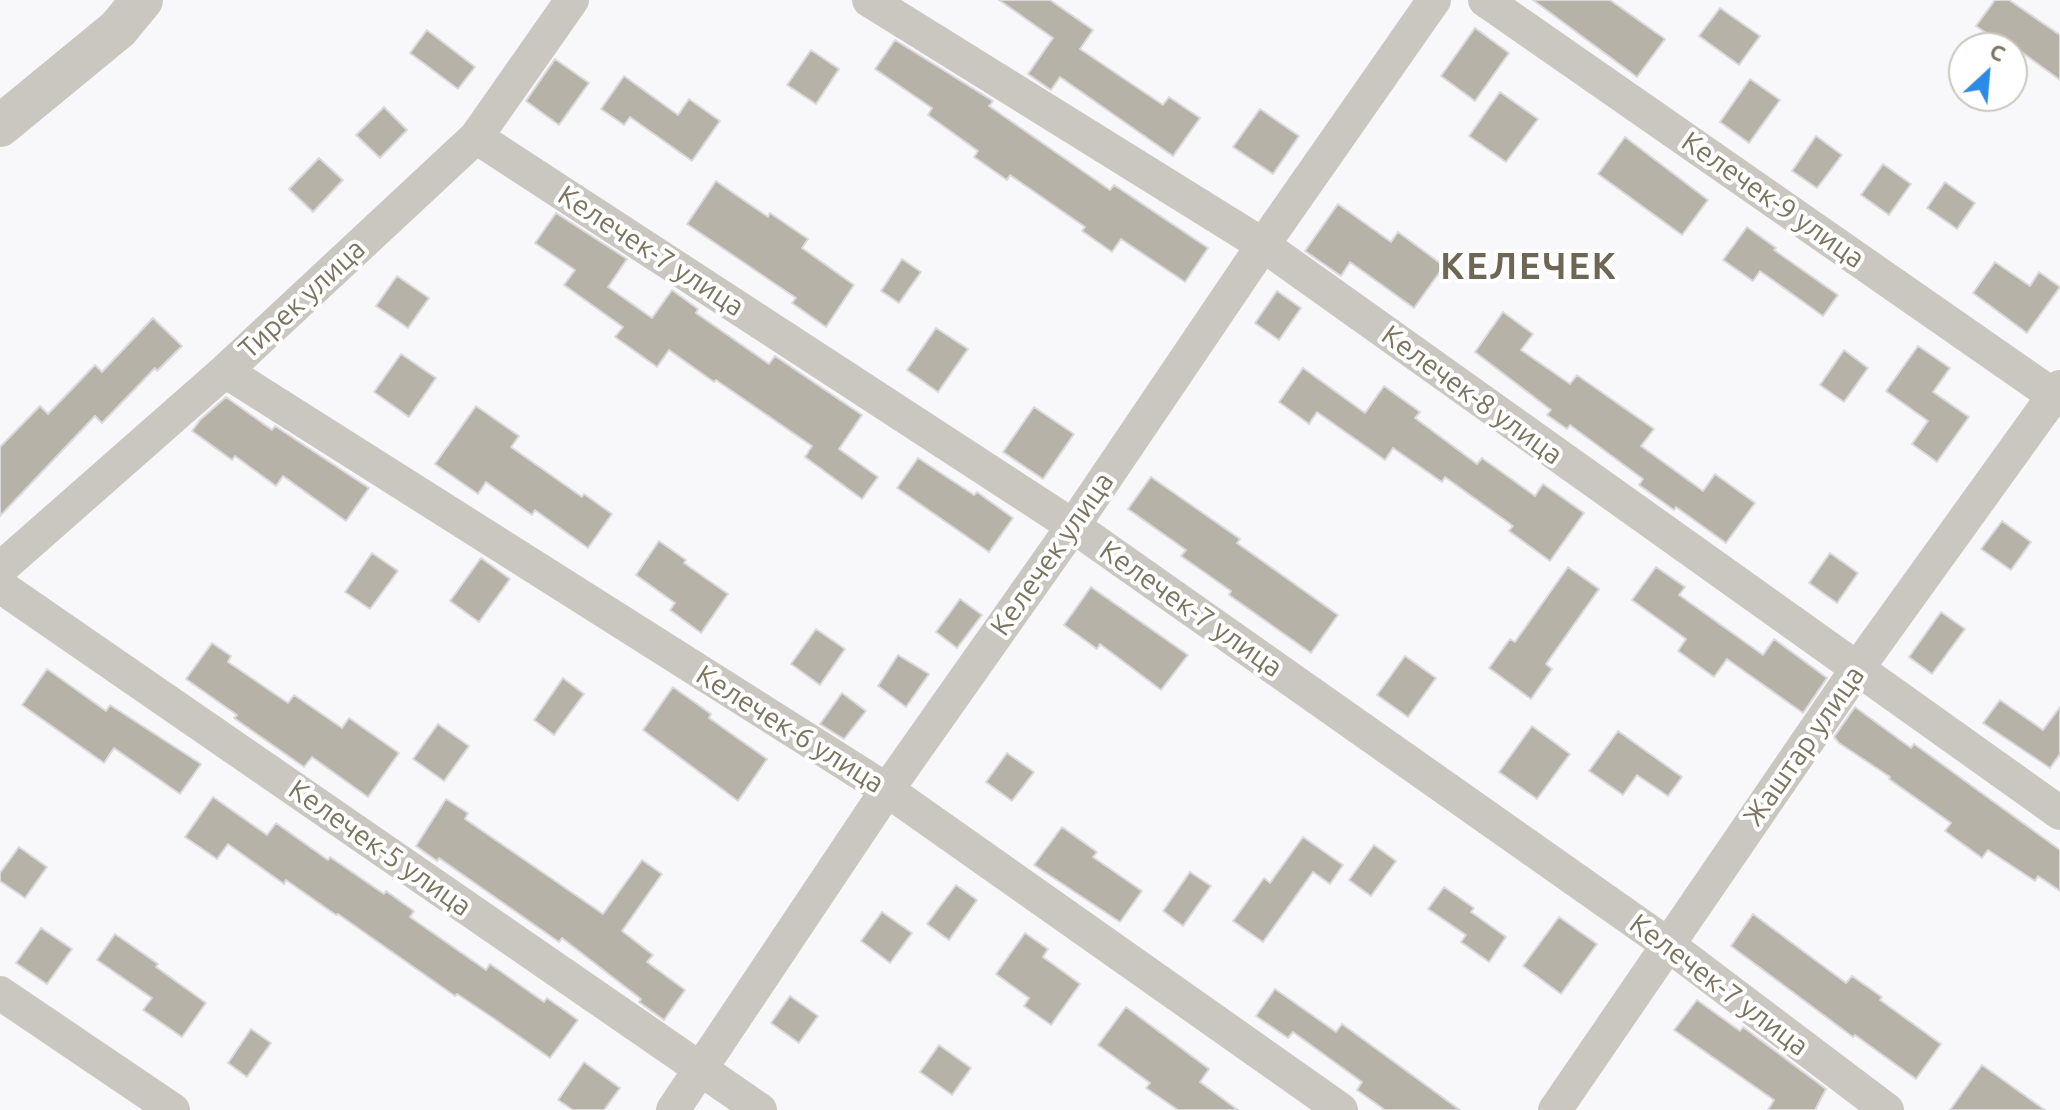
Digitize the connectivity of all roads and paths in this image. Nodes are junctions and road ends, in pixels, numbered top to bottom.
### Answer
1 (142, 0) edge
2 (572, 0) edge
3 (869, 0) edge
4 (1434, 0) edge
5 (1485, 0) edge
6 (0, 126) edge
7 (476, 137) junction
8 (1263, 245) junction
9 (225, 371) junction
10 (2058, 394) edge
11 (1073, 526) junction
12 (0, 569) edge
13 (0, 586) edge
14 (1857, 669) junction
15 (887, 790) junction
16 (2060, 813) edge
17 (1667, 944) junction
18 (0, 993) edge
19 (701, 1069) junction
20 (173, 1110) edge
21 (673, 1110) edge
22 (760, 1110) edge
23 (1341, 1110) edge
24 (1555, 1110) edge
25 (1887, 1110) edge

1 - 6 street
2 - 7 street, Тирек улица
3 - 8 street, Келечек-8 улица
4 - 8 street, Келечек улица
5 - 10 street, Келечек-9 улица
7 - 9 street, Тирек улица
7 - 11 street, Келечек-7 улица
8 - 11 street, Келечек улица
8 - 14 street, Келечек-8 улица
9 - 12 street, Тирек улица
9 - 15 street, Келечек-6 улица
10 - 14 street, Жаштар улица
11 - 15 street, Келечек улица
11 - 17 street, Келечек-7 улица
13 - 19 street, Келечек-5 улица
14 - 16 street, Келечек-8 улица
14 - 17 street, Жаштар улица
15 - 19 street, Келечек улица
15 - 23 street, Келечек-6 улица
17 - 24 street, Жаштар улица
17 - 25 street, Келечек-7 улица
18 - 20 street
19 - 21 street, Келечек улица
19 - 22 street, Келечек-5 улица

